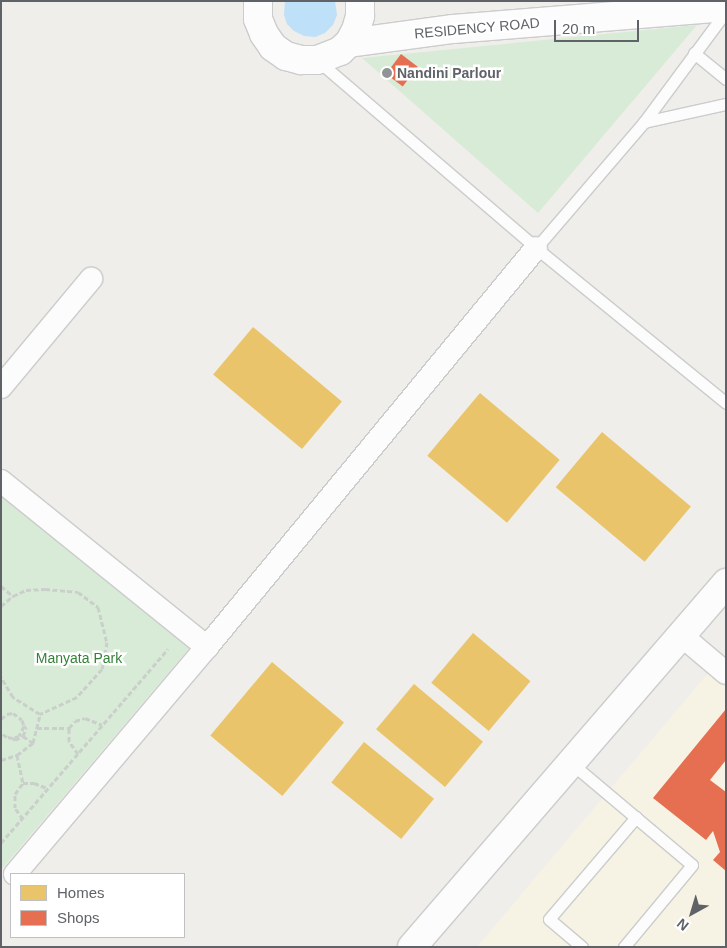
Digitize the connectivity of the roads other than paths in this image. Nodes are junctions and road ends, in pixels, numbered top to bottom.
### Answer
1 (360, 1) edge
2 (257, 2) edge
3 (726, 9) edge
4 (349, 43) junction
5 (694, 53) junction
6 (317, 60) junction
7 (726, 79) edge
8 (726, 104) edge
9 (644, 122) junction
10 (536, 248) junction
11 (91, 279) dead end
12 (1, 387) edge
13 (726, 403) edge
14 (1, 481) edge
15 (726, 583) edge
16 (682, 636) junction
17 (207, 648) junction
18 (726, 673) edge
19 (571, 763) junction
20 (636, 817) junction
21 (16, 873) edge
22 (10, 879) edge
23 (1, 890) edge
24 (412, 947) edge
25 (582, 947) edge
26 (624, 947) edge

1 - 4 street
2 - 6 street
3 - 4 street, RESIDENCY ROAD
3 - 5 lane
4 - 6 street
5 - 7 lane
5 - 9 lane
6 - 10 lane
8 - 9 lane
9 - 10 lane
10 - 13 lane
10 - 17 street
11 - 12 street
14 - 17 street
15 - 16 street
16 - 18 street
16 - 19 street
17 - 21 street
19 - 20 lane
19 - 24 street
20 - 25 lane
20 - 26 lane
22 - 23 street

